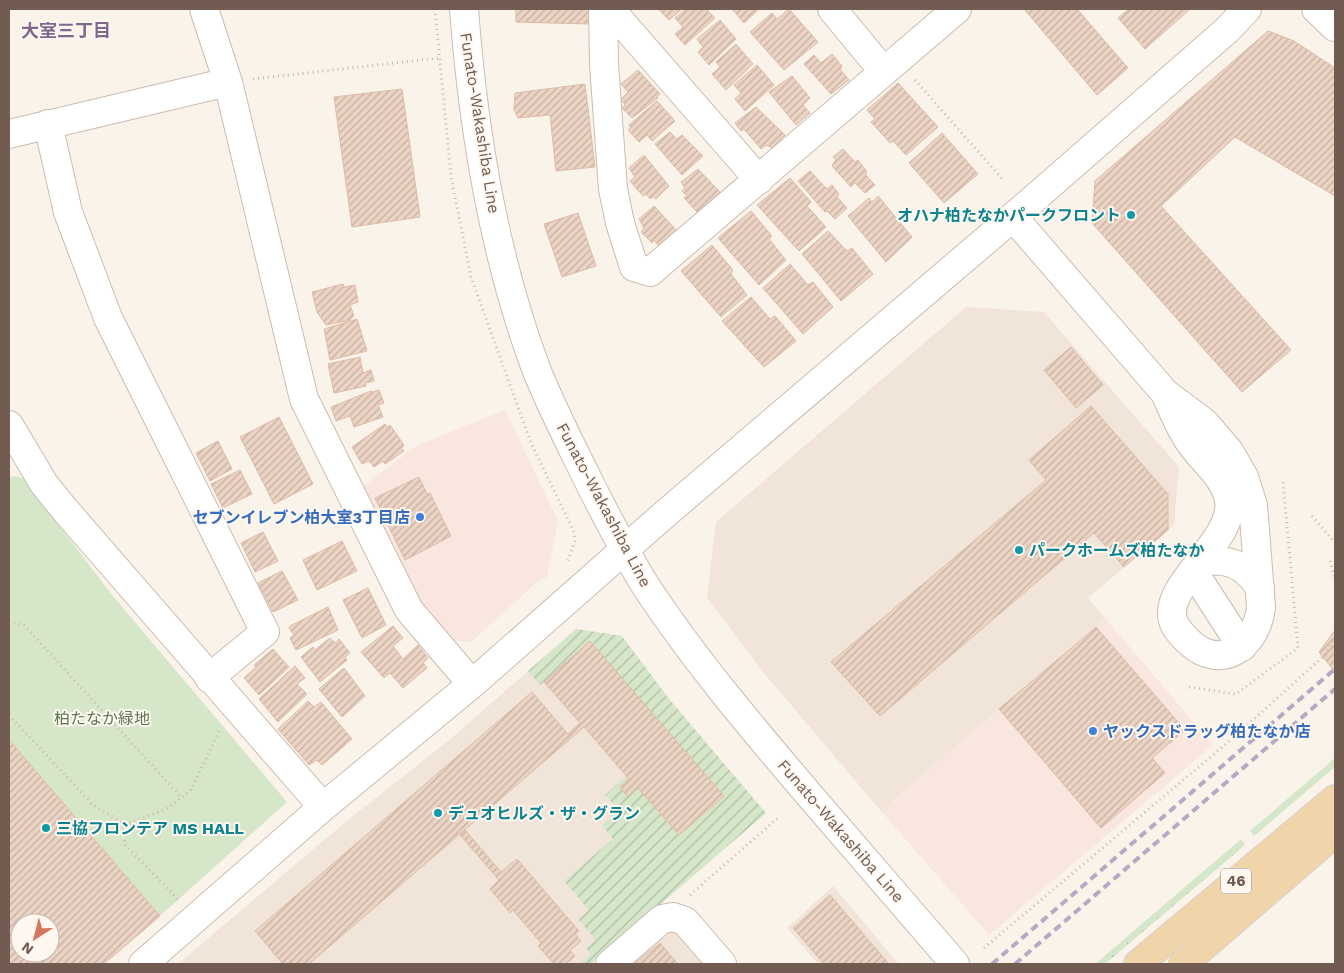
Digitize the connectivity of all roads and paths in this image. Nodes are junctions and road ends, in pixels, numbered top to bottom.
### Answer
1 (204, 9) edge
2 (464, 9) edge
3 (603, 9) edge
4 (610, 9) edge
5 (832, 9) edge
6 (957, 9) edge
7 (1247, 9) edge
8 (1316, 9) edge
9 (1335, 27) edge
10 (439, 58) dead end
11 (891, 66) junction
12 (228, 82) junction
13 (48, 124) junction
14 (9, 134) edge
15 (759, 180) junction
16 (1004, 181) dead end
17 (1013, 217) junction
18 (1165, 393) junction
19 (9, 425) edge
20 (16, 458) edge
21 (1312, 516) dead end
22 (1335, 543) edge
23 (624, 549) junction
24 (1330, 561) dead end
25 (1197, 566) junction
26 (1335, 578) edge
27 (1260, 587) junction
28 (9, 622) edge
29 (1335, 640) edge
30 (1242, 647) junction
31 (209, 678) junction
32 (472, 684) junction
33 (232, 704) junction
34 (9, 715) edge
35 (182, 798) dead end
36 (1335, 799) edge
37 (324, 807) junction
38 (778, 818) dead end
39 (126, 825) junction
40 (1335, 833) edge
41 (673, 917) junction
42 (196, 918) junction
43 (984, 948) dead end
44 (142, 964) edge
45 (610, 964) edge
46 (722, 964) edge
47 (955, 964) edge
48 (1138, 964) edge
49 (1183, 964) edge

1 - 12 street
2 - 23 street, Funato-Wakashiba Line
3 - 15 street
4 - 15 street
5 - 11 street
6 - 11 street
7 - 17 street
8 - 9 street
10 - 12 path
11 - 15 street
11 - 16 path
12 - 13 street
12 - 32 street
13 - 14 street
13 - 31 street
17 - 18 street
17 - 23 street
18 - 25 street
18 - 27 street
19 - 20 street
20 - 31 street
21 - 22 path
23 - 32 street
23 - 47 street, Funato-Wakashiba Line
24 - 26 path
25 - 27 street
25 - 30 street
25 - 30 street
27 - 30 street
28 - 35 path
29 - 43 path
31 - 33 street
32 - 37 street
33 - 37 street
33 - 39 path
34 - 39 path
36 - 48 main road, 46
37 - 42 street
38 - 41 path
39 - 42 path
40 - 49 main road, 46
41 - 45 street
41 - 46 street
42 - 44 street

